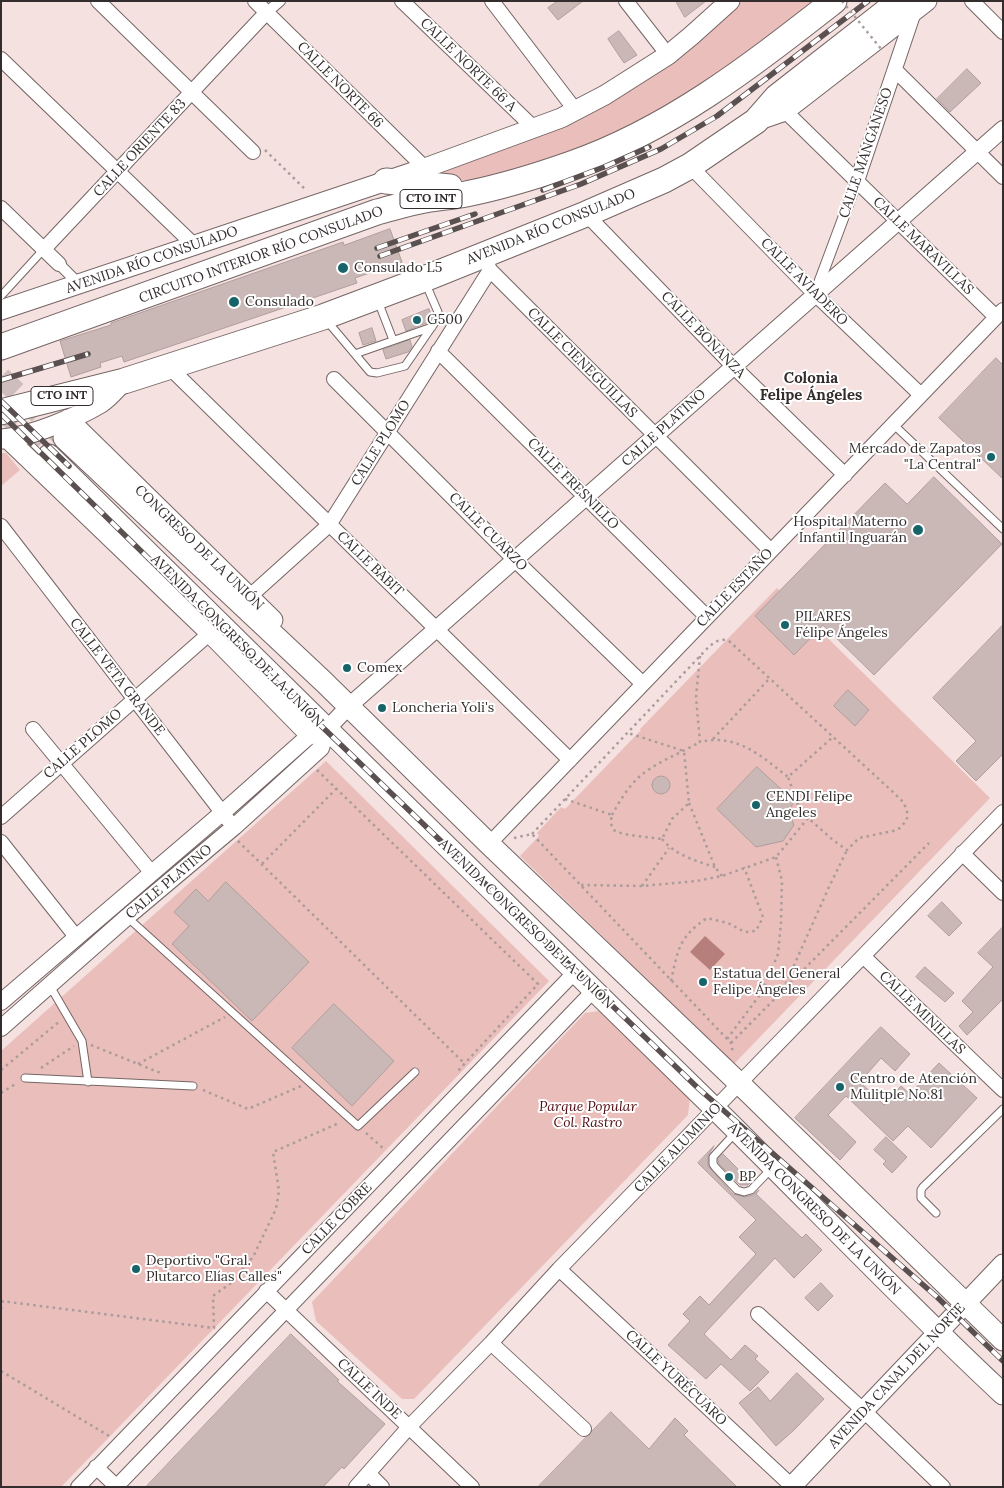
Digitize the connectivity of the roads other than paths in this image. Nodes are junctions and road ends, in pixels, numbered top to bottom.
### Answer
1 (98, 1) edge
2 (254, 1) edge
3 (280, 1) edge
4 (402, 1) edge
5 (492, 1) edge
6 (626, 1) edge
7 (730, 1) edge
8 (834, 1) edge
9 (972, 1) edge
10 (914, 5) edge
11 (266, 13) junction
12 (1003, 32) edge
13 (668, 55) junction
14 (1, 59) edge
15 (895, 70) junction
16 (192, 93) junction
17 (576, 111) junction
18 (786, 111) junction
19 (756, 121) junction
20 (1003, 128) edge
21 (535, 129) junction
22 (253, 152) road end
23 (976, 152) junction
24 (690, 166) junction
25 (424, 168) junction
26 (118, 172) junction
27 (1003, 177) edge
28 (386, 181) junction
29 (857, 181) junction
30 (495, 187) junction
31 (1, 208) edge
32 (586, 214) junction
33 (897, 222) junction
34 (194, 245) junction
35 (44, 249) junction
36 (487, 262) junction
37 (59, 264) joint
38 (424, 279) junction
39 (79, 284) junction
40 (815, 294) junction
41 (1, 296) edge
42 (377, 298) junction
43 (1, 310) edge
44 (999, 314) edge
45 (323, 317) junction
46 (432, 327) junction
47 (393, 340) junction
48 (1, 347) edge
49 (438, 351) junction
50 (355, 354) junction
51 (170, 367) junction
52 (734, 367) junction
53 (334, 379) dead end
54 (124, 381) junction
55 (921, 395) junction
56 (1, 412) edge
57 (894, 424) junction
58 (66, 429) junction
59 (387, 433) junction
60 (655, 436) junction
61 (4, 439) edge
62 (46, 458) tunnel mouth
63 (844, 475) junction
64 (586, 497) junction
65 (330, 525) junction
66 (1, 526) edge
67 (1003, 529) edge
68 (771, 551) junction
69 (515, 560) junction
70 (249, 597) junction
71 (707, 617) junction
72 (438, 628) junction
73 (210, 633) junction
74 (324, 682) junction
75 (643, 684) junction
76 (134, 699) junction
77 (349, 706) junction
78 (33, 729) dead end
79 (318, 732) junction
80 (570, 760) junction
81 (61, 763) junction
82 (222, 812) junction
83 (1003, 812) edge
84 (1, 817) edge
85 (234, 832) junction
86 (1, 842) edge
87 (489, 844) junction
88 (962, 853) junction
89 (151, 872) junction
90 (1003, 893) edge
91 (127, 917) junction
92 (77, 938) junction
93 (862, 956) junction
94 (575, 972) junction
95 (49, 985) junction
96 (594, 990) junction
97 (1, 1002) edge
98 (1, 1028) edge
99 (415, 1072) dead end
100 (25, 1078) dead end
101 (88, 1082) junction
102 (740, 1084) junction
103 (193, 1086) dead end
104 (1003, 1090) edge
105 (716, 1109) junction
106 (1003, 1109) edge
107 (737, 1131) junction
108 (774, 1167) junction
109 (936, 1213) dead end
110 (1003, 1264) edge
111 (559, 1269) junction
112 (266, 1291) junction
113 (965, 1304) junction
114 (286, 1311) junction
115 (758, 1314) dead end
116 (937, 1333) junction
117 (1003, 1340) edge
118 (491, 1343) junction
119 (1003, 1394) edge
120 (864, 1411) junction
121 (409, 1427) junction
122 (584, 1429) dead end
123 (96, 1467) junction
124 (369, 1474) junction
125 (792, 1486) edge
126 (78, 1487) edge
127 (117, 1487) edge
128 (356, 1487) edge
129 (382, 1487) edge
130 (472, 1487) edge
131 (943, 1487) edge

1 - 16 street
2 - 11 street, CALLE NORTE 66
3 - 11 street, CALLE ORIENTE 83
4 - 21 street, CALLE NORTE 66 A
5 - 17 street
6 - 13 street
7 - 13 main road, AVENIDA RÍO CONSULADO / CTO INT
8 - 30 highway, CIRCUITO INTERIOR RÍO CONSULADO / CTO INT
9 - 12 street
10 - 15 street, CALLE MANGANESO
10 - 18 main road, AVENIDA RÍO CONSULADO / CTO INT
10 - 19 highway, CTO INT
11 - 16 street, CALLE ORIENTE 83
11 - 25 street, CALLE NORTE 66
13 - 17 main road, AVENIDA RÍO CONSULADO / CTO INT
14 - 26 street
15 - 23 street
15 - 29 street, CALLE MANGANESO
16 - 22 street
16 - 26 street, CALLE ORIENTE 83
17 - 21 main road, AVENIDA RÍO CONSULADO / CTO INT
18 - 19 main road, AVENIDA RÍO CONSULADO / CTO INT
18 - 29 street, CALLE MARAVILLAS
19 - 24 highway, AVENIDA RÍO CONSULADO / CTO INT
20 - 23 street, CALLE PLATINO
21 - 25 main road, AVENIDA RÍO CONSULADO / CTO INT
23 - 27 street
23 - 33 street, CALLE PLATINO
24 - 32 highway, AVENIDA RÍO CONSULADO / CTO INT
24 - 40 street, CALLE AVIADERO
25 - 28 main road, AVENIDA RÍO CONSULADO / CTO INT
26 - 34 street
26 - 35 street, CALLE ORIENTE 83
28 - 30 highway
28 - 34 main road, AVENIDA RÍO CONSULADO / CTO INT
29 - 33 street, CALLE MARAVILLAS
29 - 40 street, CALLE MANGANESO
30 - 48 highway, CIRCUITO INTERIOR RÍO CONSULADO / CTO INT
31 - 35 street
32 - 36 highway, AVENIDA RÍO CONSULADO / CTO INT
32 - 52 street, CALLE BONANZA
33 - 40 street, CALLE PLATINO
33 - 44 street, CALLE MARAVILLAS
34 - 39 main road, AVENIDA RÍO CONSULADO / CTO INT
35 - 37 street
35 - 41 lane, CALLE ORIENTE 83
36 - 38 highway, AVENIDA RÍO CONSULADO / CTO INT
36 - 49 street, CALLE PLOMO
36 - 60 street, CALLE CIENEGUILLAS
37 - 39 street
38 - 42 highway, AVENIDA RÍO CONSULADO / CTO INT
38 - 46 lane
39 - 43 main road, AVENIDA RÍO CONSULADO / CTO INT
40 - 52 street, CALLE PLATINO
40 - 55 street, CALLE AVIADERO
42 - 45 highway, AVENIDA RÍO CONSULADO / CTO INT
42 - 47 lane
44 - 55 street, CALLE ESTAÑO
45 - 50 lane
45 - 51 highway, AVENIDA RÍO CONSULADO / CTO INT
46 - 47 lane
46 - 50 lane
47 - 50 lane
49 - 59 street, CALLE PLOMO
49 - 64 street, CALLE FRESNILLO
51 - 54 highway, AVENIDA RÍO CONSULADO / CTO INT
51 - 65 street, CALLE BABIT
52 - 60 street, CALLE PLATINO
52 - 63 street, CALLE BONANZA
53 - 59 street, CALLE CUARZO
54 - 56 highway, CTO INT
54 - 58 main road, AVENIDA RÍO CONSULADO / CTO INT
55 - 57 street, CALLE ESTAÑO
57 - 63 street, CALLE ESTAÑO
57 - 67 lane
58 - 61 main road, AVENIDA RÍO CONSULADO / CTO INT
58 - 70 main road, CONGRESO DE LA UNIÓN
58 - 74 main road, AVENIDA CONGRESO DE LA UNIÓN
59 - 65 street, CALLE PLOMO
59 - 69 street, CALLE CUARZO
60 - 64 street, CALLE PLATINO
60 - 68 street, CALLE CIENEGUILLAS
61 - 73 main road
62 - 79 main road, AVENIDA CONGRESO DE LA UNIÓN
63 - 68 street, CALLE ESTAÑO
64 - 69 street, CALLE PLATINO
64 - 71 street, CALLE FRESNILLO
65 - 70 street, CALLE PLOMO
65 - 72 street, CALLE BABIT
66 - 76 street, CALLE VETA GRANDE
68 - 71 street, CALLE ESTAÑO
69 - 72 street, CALLE PLATINO
69 - 75 street, CALLE CUARZO
70 - 74 main road, CONGRESO DE LA UNIÓN
71 - 75 street, CALLE ESTAÑO
72 - 77 street, CALLE PLATINO
72 - 80 street, CALLE BABIT
73 - 76 street, CALLE PLOMO
73 - 79 main road
74 - 77 main road, AVENIDA CONGRESO DE LA UNIÓN
75 - 80 street, CALLE ESTAÑO
76 - 81 street, CALLE PLOMO
76 - 82 street, CALLE VETA GRANDE
77 - 79 street, CALLE PLATINO
77 - 87 main road, AVENIDA CONGRESO DE LA UNIÓN
78 - 81 street
79 - 82 street, CALLE PLATINO
79 - 85 street, CALLE PLATINO
79 - 94 main road, AVENIDA CONGRESO DE LA UNIÓN
80 - 87 street, CALLE ESTAÑO
81 - 84 street, CALLE PLOMO
81 - 89 street
82 - 85 street, CALLE VETA GRANDE
82 - 89 street, CALLE PLATINO
83 - 88 street, CALLE ALUMINIO
85 - 91 street, CALLE PLATINO
86 - 92 street
87 - 102 main road, AVENIDA CONGRESO DE LA UNIÓN
88 - 90 street
88 - 93 street, CALLE ALUMINIO
89 - 92 street, CALLE PLATINO
91 - 95 street, CALLE PLATINO
91 - 99 lane
92 - 97 street, CALLE PLATINO
93 - 102 street, CALLE ALUMINIO
93 - 104 street, CALLE MINILLAS
94 - 96 main road, AVENIDA CONGRESO DE LA UNIÓN
94 - 112 street, CALLE COBRE
95 - 98 street, CALLE PLATINO
95 - 101 lane
96 - 105 main road, AVENIDA CONGRESO DE LA UNIÓN
96 - 114 street, CALLE COBRE
100 - 101 lane
101 - 103 lane
102 - 105 street, CALLE ALUMINIO
102 - 113 main road, AVENIDA CONGRESO DE LA UNIÓN
105 - 107 main road, AVENIDA CONGRESO DE LA UNIÓN
105 - 111 street, CALLE ALUMINIO
106 - 109 lane
107 - 108 main road, AVENIDA CONGRESO DE LA UNIÓN
107 - 108 lane
108 - 116 main road, AVENIDA CONGRESO DE LA UNIÓN
110 - 113 main road, AVENIDA CANAL DEL NORTE
111 - 118 street, CALLE ALUMINIO
111 - 125 street, CALLE YURÉCUARO
112 - 114 street, CALLE INDE
112 - 123 street, CALLE COBRE
113 - 116 main road, AVENIDA CANAL DEL NORTE
113 - 117 main road, AVENIDA CONGRESO DE LA UNIÓN
114 - 121 street, CALLE INDE
114 - 127 street, CALLE COBRE
115 - 120 street
116 - 119 main road, AVENIDA CONGRESO DE LA UNIÓN
116 - 120 main road, AVENIDA CANAL DEL NORTE
118 - 121 street, CALLE ALUMINIO
118 - 122 street
120 - 125 main road, AVENIDA CANAL DEL NORTE
120 - 131 street
121 - 124 street, CALLE ALUMINIO
121 - 130 street, CALLE INDE
123 - 126 street, CALLE COBRE
123 - 127 street
124 - 128 street, CALLE ALUMINIO
124 - 129 street

